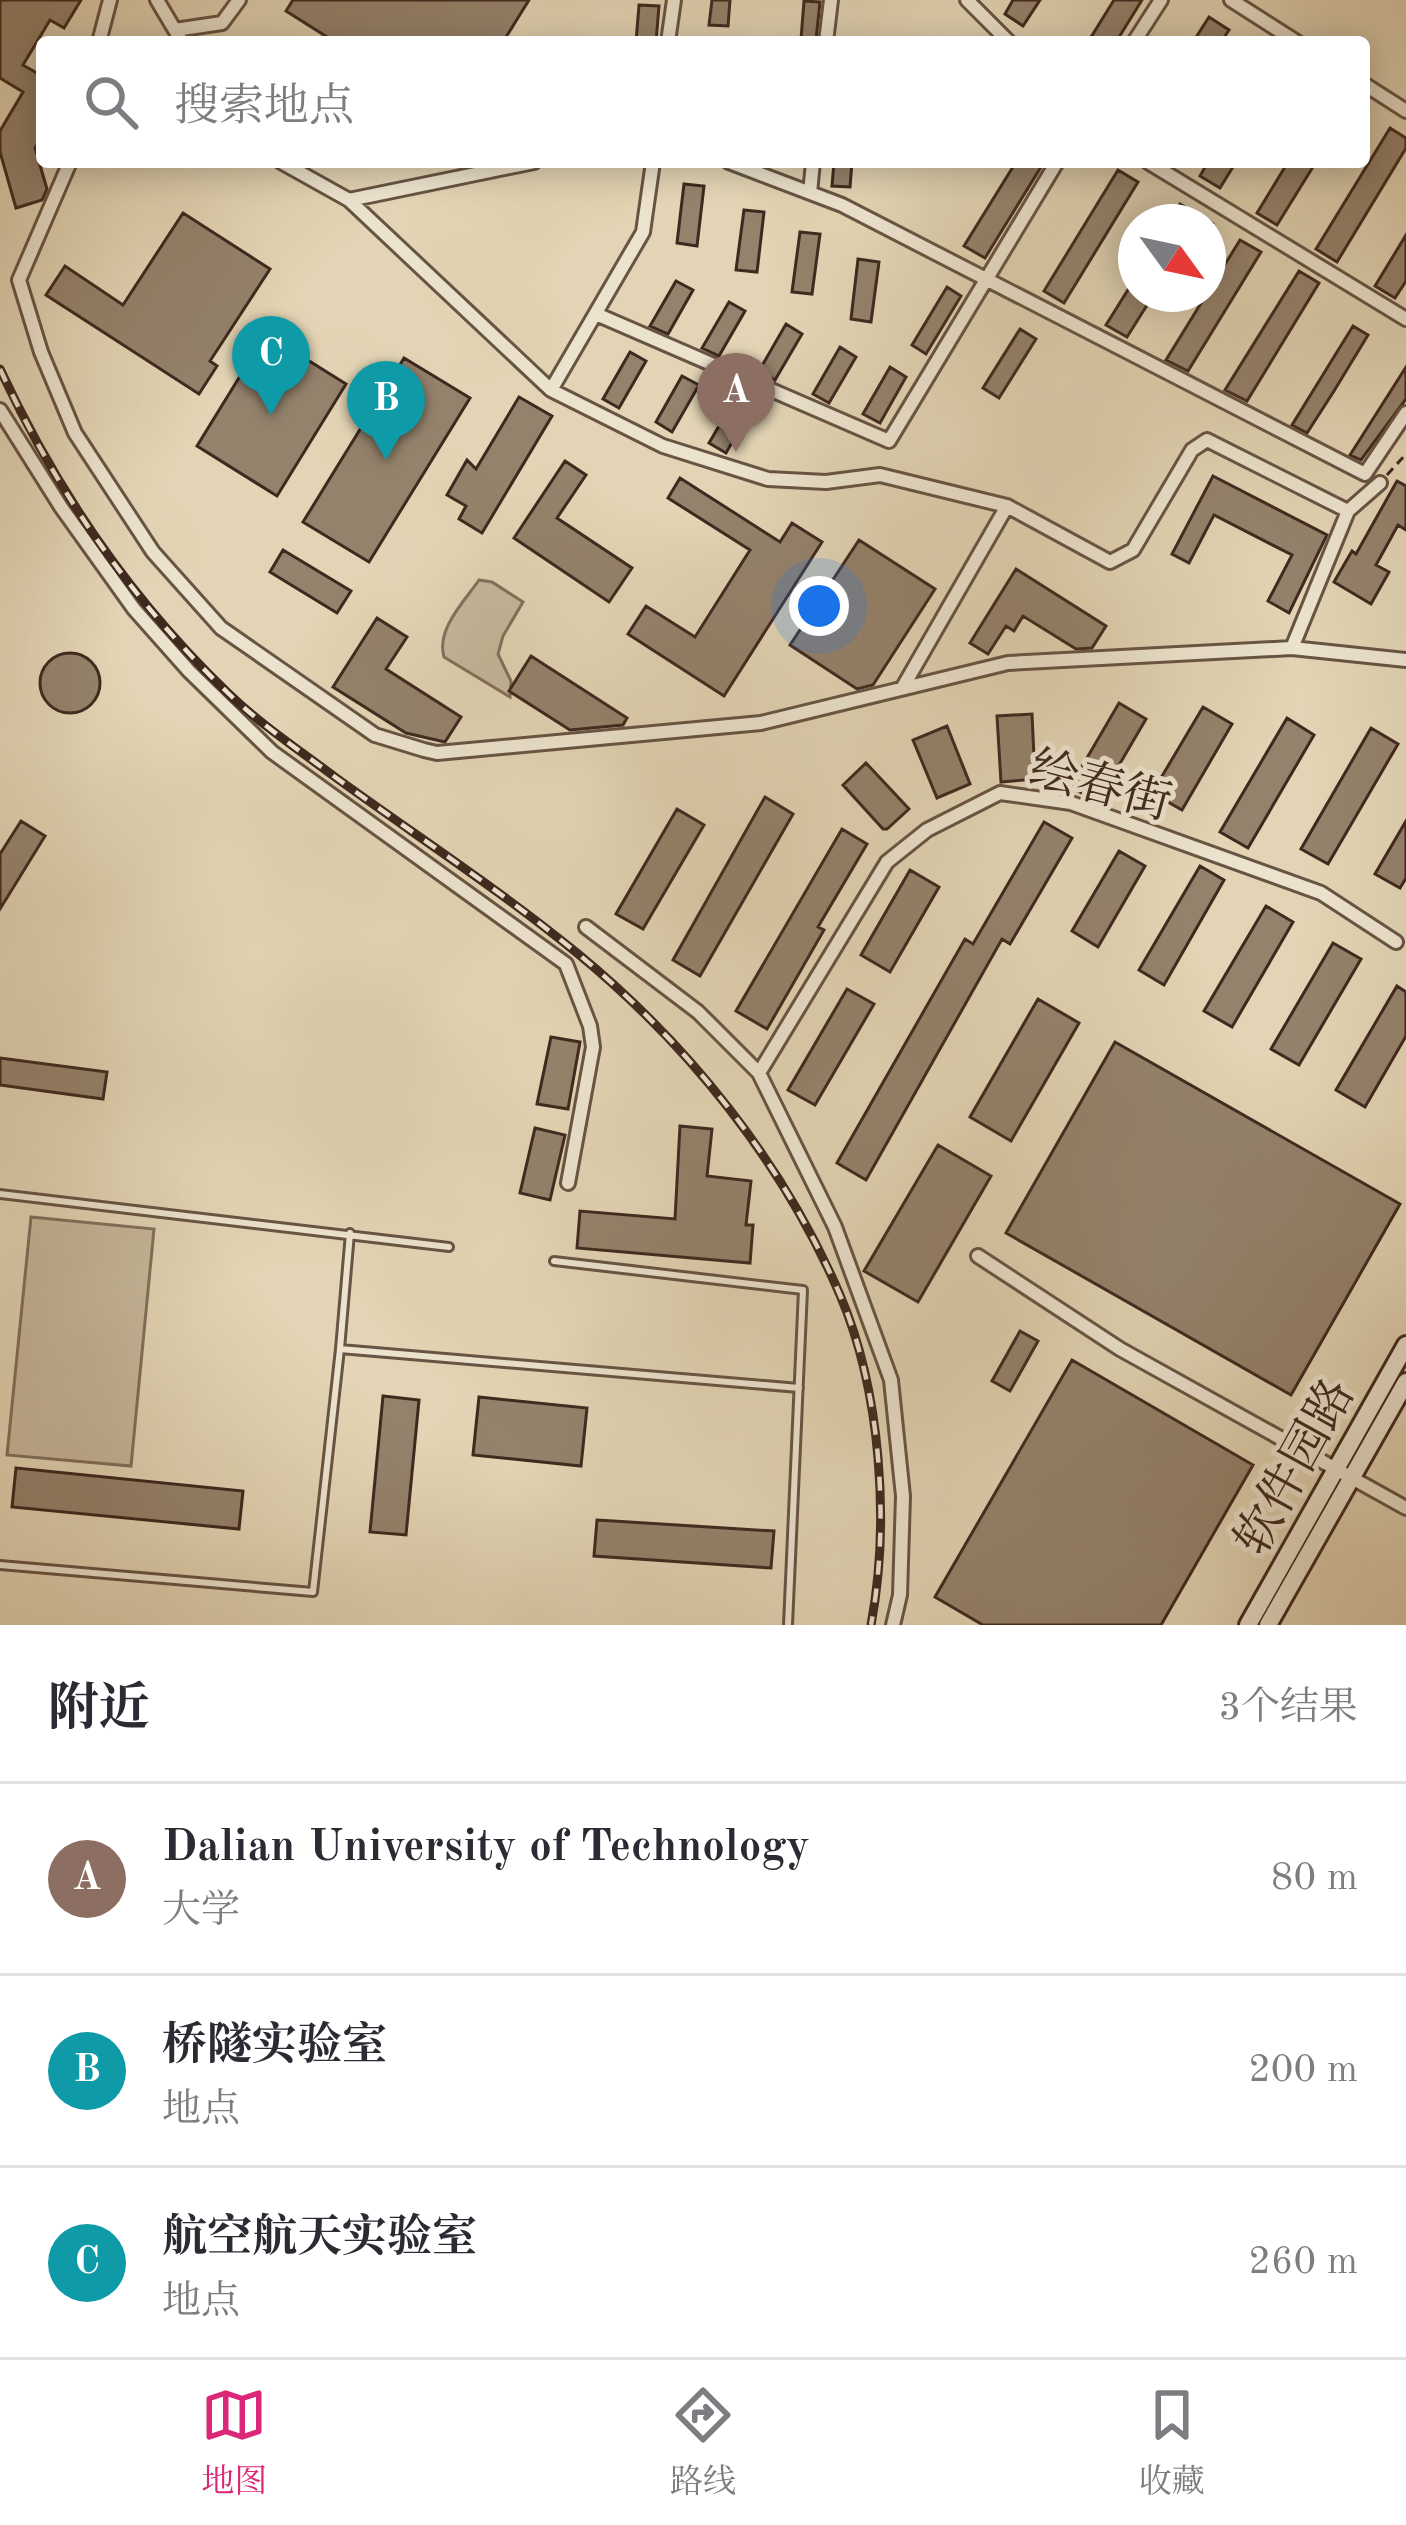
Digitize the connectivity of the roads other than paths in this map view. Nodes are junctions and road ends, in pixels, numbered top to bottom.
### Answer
1 (110, 0) edge
2 (157, 0) edge
3 (239, 0) edge
4 (674, 0) edge
5 (831, 0) edge
6 (967, 0) edge
7 (1160, 0) edge
8 (1231, 0) edge
9 (100, 36) edge
10 (178, 36) edge
11 (669, 36) edge
12 (827, 36) edge
13 (1004, 36) edge
14 (1138, 36) edge
15 (1288, 36) edge
16 (1370, 88) edge
17 (1406, 111) edge
18 (67, 168) edge
19 (292, 168) edge
20 (505, 168) edge
21 (652, 168) edge
22 (745, 168) edge
23 (812, 168) edge
24 (1053, 168) edge
25 (1158, 168) edge
26 (810, 193) junction
27 (349, 200) junction
28 (986, 275) junction
29 (596, 314) junction
30 (1406, 319) edge
31 (551, 389) junction
32 (0, 410) edge
33 (1406, 413) edge
34 (1380, 483) road end
35 (1007, 506) junction
36 (1348, 511) junction
37 (1292, 649) junction
38 (1406, 660) edge
39 (903, 688) junction
40 (586, 927) dead end
41 (1396, 942) dead end
42 (759, 1073) junction
43 (568, 1183) dead end
44 (0, 1194) edge
45 (350, 1233) junction
46 (449, 1247) dead end
47 (978, 1256) dead end
48 (554, 1261) dead end
49 (1406, 1345) edge
50 (340, 1349) junction
51 (1406, 1382) edge
52 (799, 1388) junction
53 (1336, 1466) junction
54 (1353, 1476) junction
55 (1406, 1508) edge
56 (0, 1565) edge
57 (788, 1625) edge
58 (893, 1625) edge
59 (1248, 1625) edge
60 (1268, 1625) edge

1 - 9 street
2 - 10 street
3 - 10 street
4 - 11 street
5 - 12 street
6 - 13 street
7 - 14 street
8 - 15 street
16 - 17 street
18 - 39 street
19 - 27 street
20 - 27 street
21 - 29 street
22 - 26 street
23 - 26 street
24 - 28 street
25 - 30 street
26 - 28 street
27 - 31 street
28 - 29 street
28 - 33 street
29 - 31 street
31 - 35 street
32 - 43 street
34 - 36 street
35 - 36 street
35 - 39 street
36 - 37 street
37 - 38 street
37 - 39 street
40 - 42 street
41 - 42 street, 绘春街
42 - 58 street
44 - 45 lane
45 - 46 lane
45 - 50 lane
47 - 53 street
48 - 52 lane
49 - 53 main road, 软件园路
50 - 52 lane
50 - 56 lane
51 - 54 main road, 软件园路
52 - 57 lane
53 - 54 street
53 - 59 main road, 软件园路
54 - 55 street
54 - 60 main road, 软件园路

